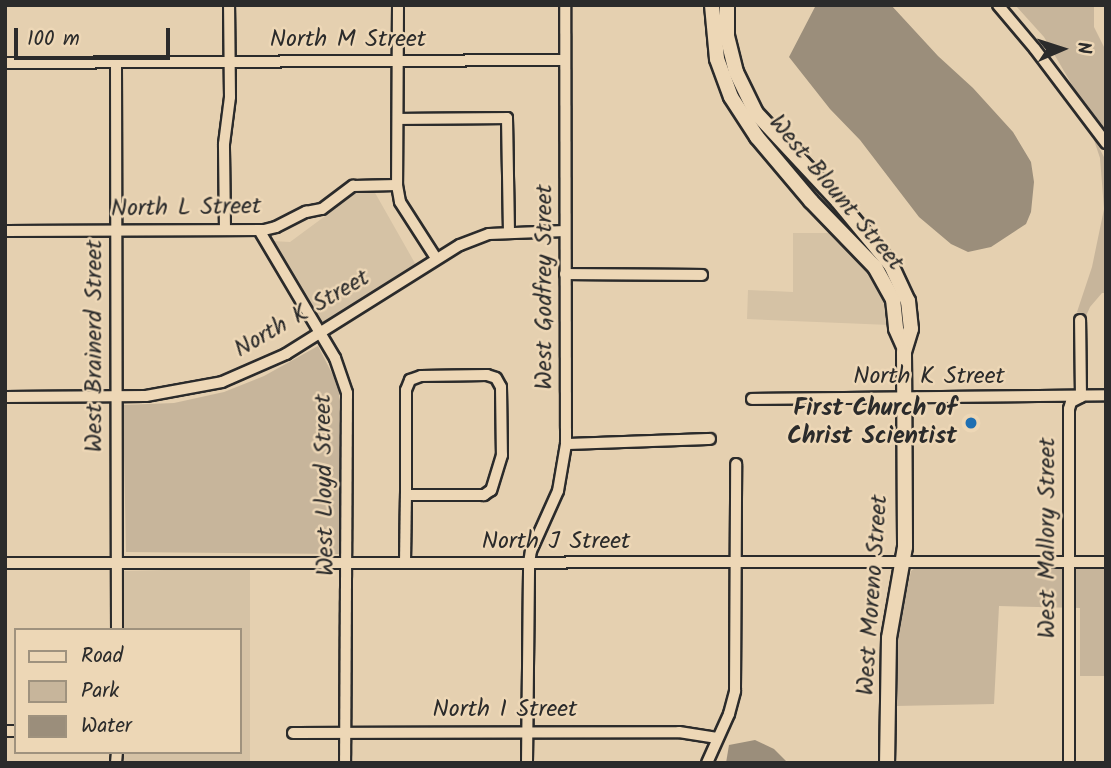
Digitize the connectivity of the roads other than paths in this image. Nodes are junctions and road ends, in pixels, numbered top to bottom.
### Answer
1 (229, 5) edge
2 (398, 5) edge
3 (565, 5) edge
4 (712, 5) edge
5 (727, 5) edge
6 (998, 5) edge
7 (565, 60) junction
8 (398, 61) junction
9 (116, 62) junction
10 (229, 62) junction
11 (5, 63) edge
12 (398, 119) junction
13 (756, 124) junction
14 (1106, 144) edge
15 (397, 185) junction
16 (225, 230) junction
17 (259, 230) junction
18 (5, 231) edge
19 (115, 231) junction
20 (509, 231) junction
21 (565, 231) junction
22 (436, 258) junction
23 (565, 274) junction
24 (702, 275) dead end
25 (1080, 320) dead end
26 (319, 333) junction
27 (904, 347) joint
28 (1106, 395) edge
29 (116, 396) junction
30 (5, 397) edge
31 (1080, 397) junction
32 (752, 399) dead end
33 (904, 400) junction
34 (710, 439) dead end
35 (566, 444) junction
36 (736, 464) dead end
37 (406, 495) junction
38 (347, 562) junction
39 (736, 562) junction
40 (902, 562) junction
41 (1070, 562) junction
42 (1106, 562) edge
43 (117, 563) junction
44 (405, 563) junction
45 (529, 563) junction
46 (5, 564) edge
47 (117, 628) edge
48 (345, 731) junction
49 (528, 731) junction
50 (293, 733) dead end
51 (716, 738) junction
52 (345, 763) edge
53 (527, 763) edge
54 (707, 763) edge
55 (887, 763) edge
56 (1069, 763) edge

1 - 10 street
2 - 8 street
3 - 7 street, West Godfrey Street
4 - 13 street, West Blount Street
5 - 13 street, West Blount Street
6 - 14 street
7 - 8 street, North M Street
7 - 21 street, West Godfrey Street
8 - 10 street, North M Street
8 - 12 street
9 - 10 street, North M Street
9 - 11 street, North M Street
9 - 19 street, West Brainerd Street
10 - 16 street
12 - 15 street
12 - 20 street
13 - 27 street, West Blount Street
15 - 17 street, North L Street
15 - 22 street
16 - 17 street, North L Street
16 - 19 street, North L Street
17 - 26 street, West Lloyd Street
18 - 19 street, North L Street
19 - 29 street, West Brainerd Street
20 - 21 street, North K Street
20 - 22 street, North K Street
21 - 23 street, West Godfrey Street
22 - 26 street, North K Street
23 - 24 street
23 - 35 street, West Godfrey Street
25 - 31 street, West Mallory Street
26 - 29 street, North K Street
26 - 38 street, West Lloyd Street
27 - 33 street, West Moreno Street
28 - 31 street, North K Street
29 - 30 street, North K Street
29 - 43 street, West Brainerd Street
31 - 33 street, North K Street
31 - 41 street, West Mallory Street
32 - 33 street, North K Street
33 - 40 street, West Moreno Street
34 - 35 street
35 - 45 street, West Godfrey Street
36 - 39 street
37 - 37 street
37 - 44 street
38 - 43 street, North J Street
38 - 44 street, North J Street
38 - 48 street, West Lloyd Street
39 - 40 street, North J Street
39 - 45 street, North J Street
39 - 51 street
40 - 41 street, North J Street
40 - 55 street, West Moreno Street
41 - 42 street, North J Street
41 - 56 street, West Mallory Street
43 - 46 street, North J Street
43 - 47 street, West Brainerd Street
44 - 45 street, North J Street
45 - 49 street
48 - 49 street, North I Street
48 - 50 street, North I Street
48 - 52 street, West Lloyd Street
49 - 51 street, North I Street
49 - 53 street
51 - 54 street

